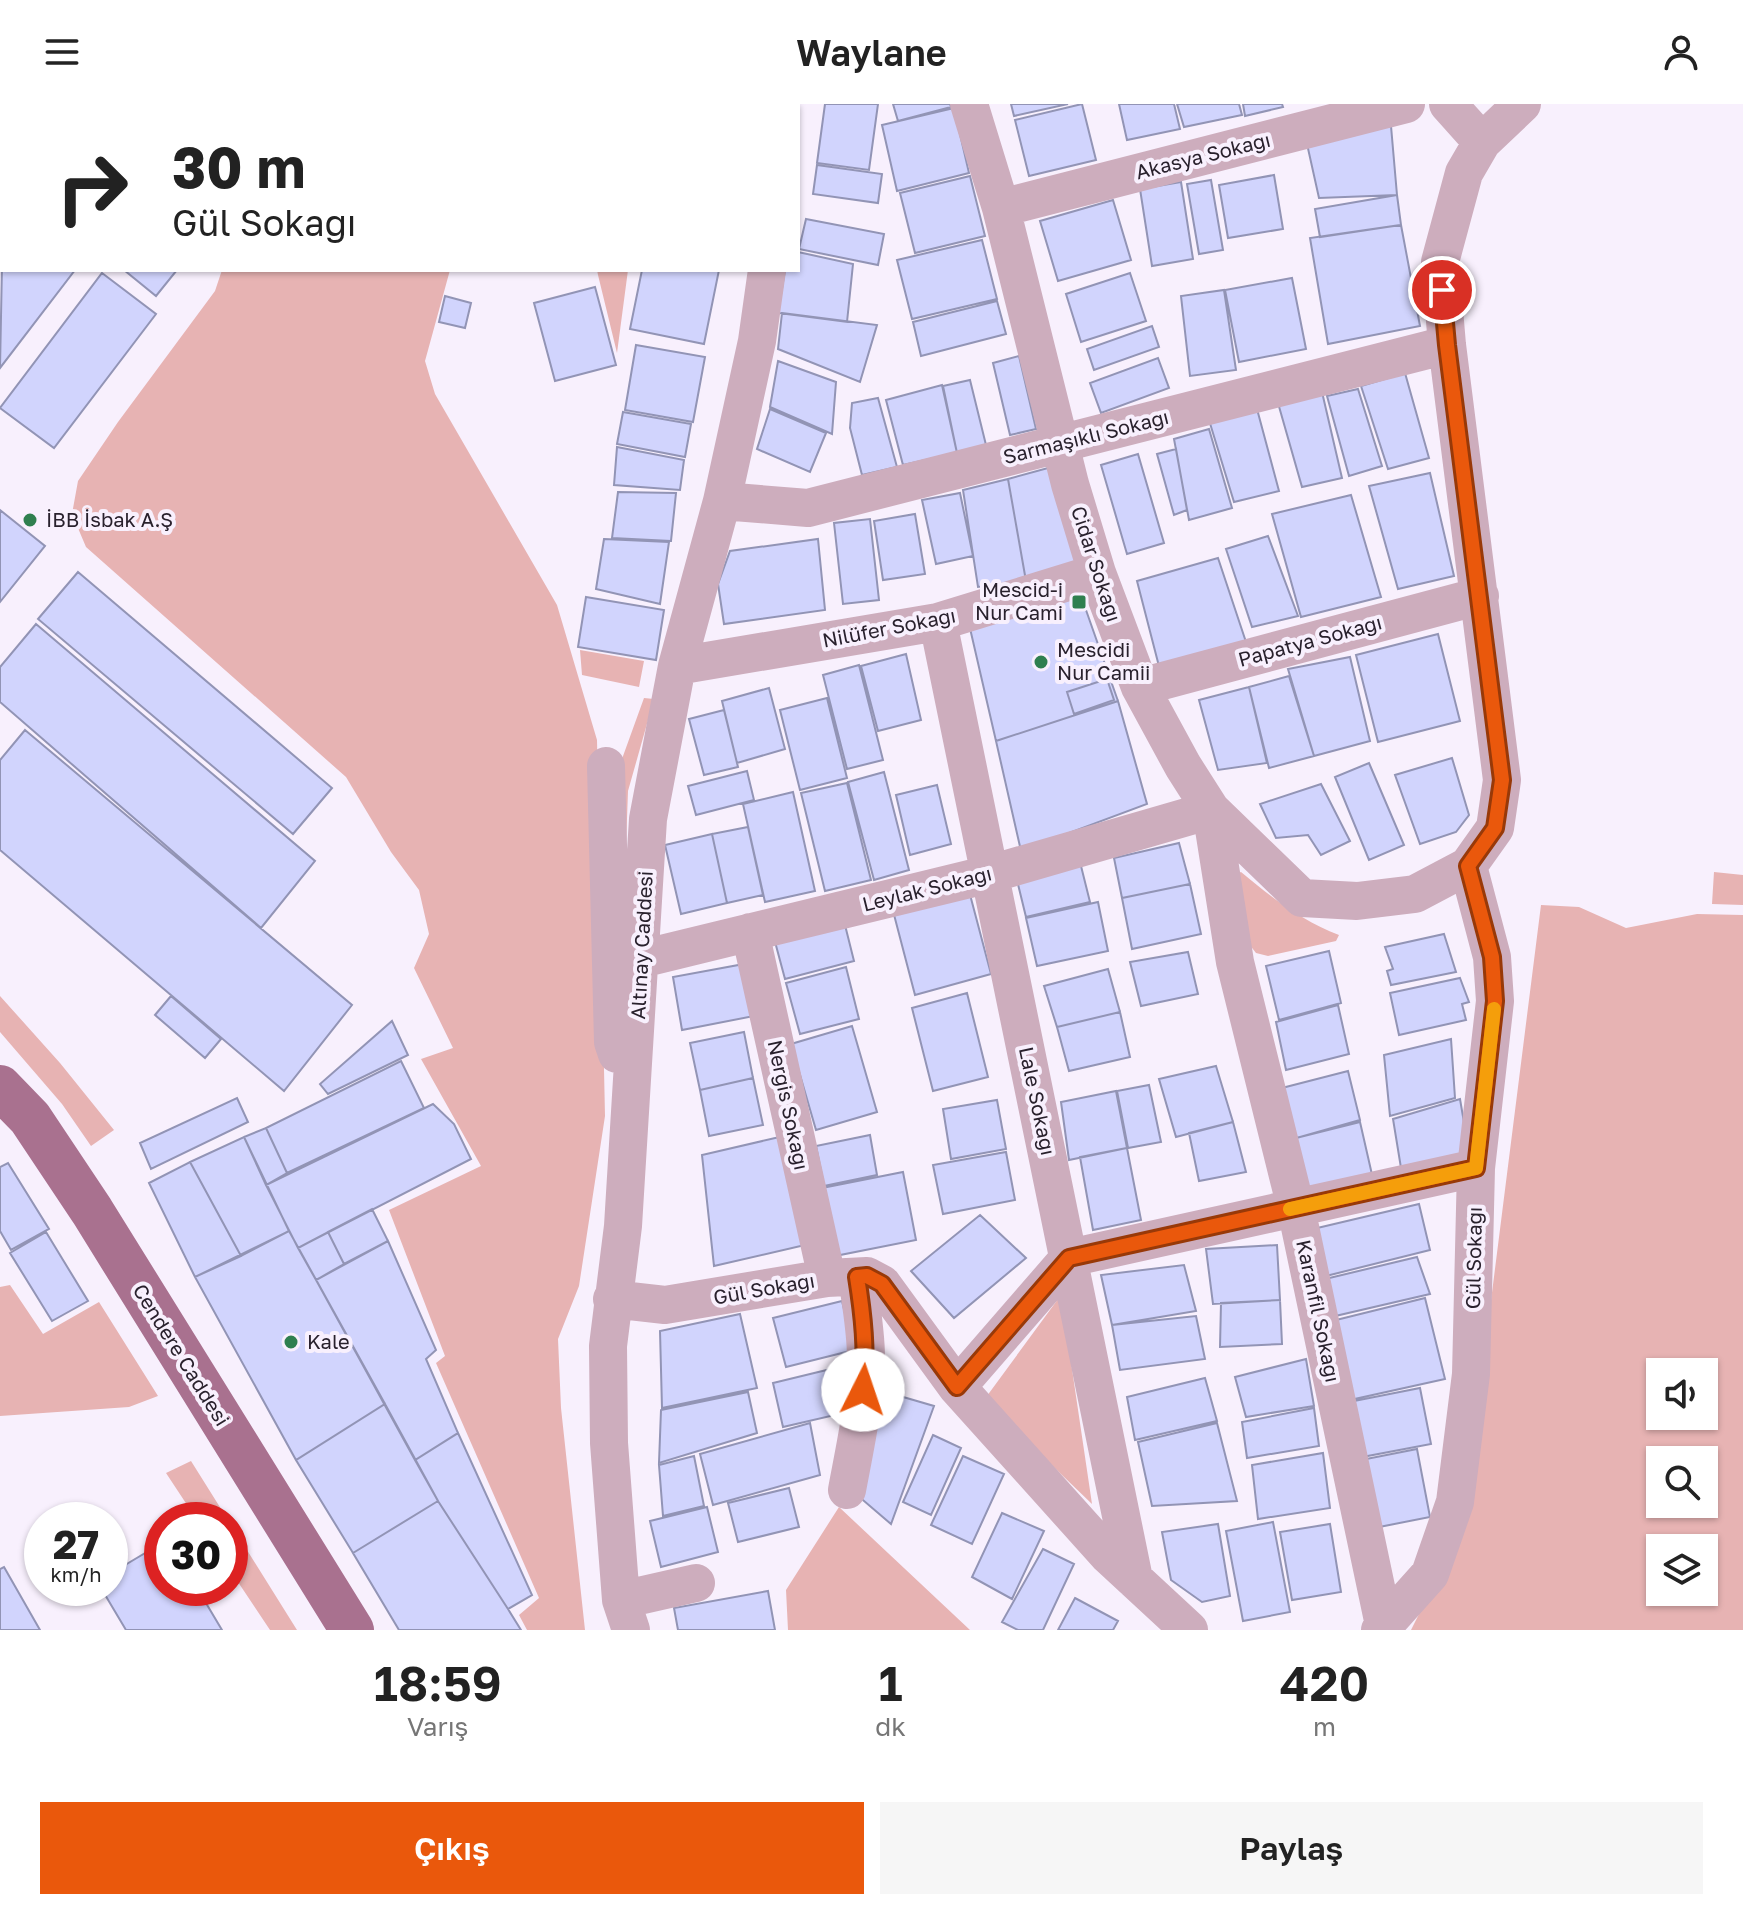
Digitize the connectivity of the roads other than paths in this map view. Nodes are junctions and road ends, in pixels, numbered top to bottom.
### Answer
1 (969, 104) edge
2 (1406, 104) edge
3 (1448, 104) edge
4 (1522, 104) edge
5 (1482, 142) junction
6 (1001, 208) junction
7 (767, 272) edge
8 (1447, 345) junction
9 (1061, 443) junction
10 (722, 501) junction
11 (1097, 573) junction
12 (1480, 596) junction
13 (938, 622) junction
14 (677, 666) junction
15 (1140, 687) junction
16 (606, 766) dead end
17 (1211, 810) junction
18 (1468, 866) junction
19 (990, 874) junction
20 (750, 932) junction
21 (641, 959) junction
22 (0, 1087) edge
23 (632, 1098) junction
24 (1476, 1168) junction
25 (1296, 1208) junction
26 (1069, 1258) junction
27 (842, 1278) junction
28 (612, 1299) junction
29 (957, 1387) junction
30 (847, 1490) dead end
31 (1134, 1579) junction
32 (696, 1583) dead end
33 (626, 1615) edge
34 (1382, 1628) edge
35 (352, 1630) edge
36 (1189, 1630) edge

1 - 6 street, Cidar Sokağı
2 - 6 street, Akasya Sokağı
3 - 5 street
4 - 5 street
5 - 8 street
6 - 9 street, Cidar Sokağı
7 - 10 street, Altınay Caddesi
8 - 9 street, Sarmaşıklı Sokağı
8 - 12 street
9 - 10 street, Sarmaşıklı Sokağı
9 - 11 street, Cidar Sokağı
10 - 14 street, Altınay Caddesi
11 - 13 street, Nilüfer Sokağı
11 - 15 street, Cidar Sokağı
12 - 15 street, Papatya Sokağı
12 - 18 street
13 - 14 street, Nilüfer Sokağı
13 - 19 street, Lale Sokağı
14 - 21 street, Altınay Caddesi
15 - 17 street, Cidar Sokağı
16 - 23 street
17 - 18 street, Cidar Sokağı
17 - 19 street, Leylak Sokağı
17 - 25 street, Karanfil Sokağı
18 - 24 street, Gül Sokağı
19 - 20 street, Leylak Sokağı
19 - 26 street, Lale Sokağı
20 - 21 street, Leylak Sokağı
20 - 27 street, Nergis Sokağı
21 - 23 street, Altınay Caddesi
22 - 35 main road, Cendere Caddesi
23 - 28 street, Altınay Caddesi
24 - 25 street
24 - 34 street, Gül Sokağı
25 - 26 street
25 - 34 street, Karanfil Sokağı
26 - 29 street
26 - 31 street, Lale Sokağı
27 - 28 street, Gül Sokağı
27 - 29 street
27 - 30 street, Nergis Sokağı
28 - 33 street, Altınay Caddesi
29 - 31 street
31 - 36 street
32 - 33 street

